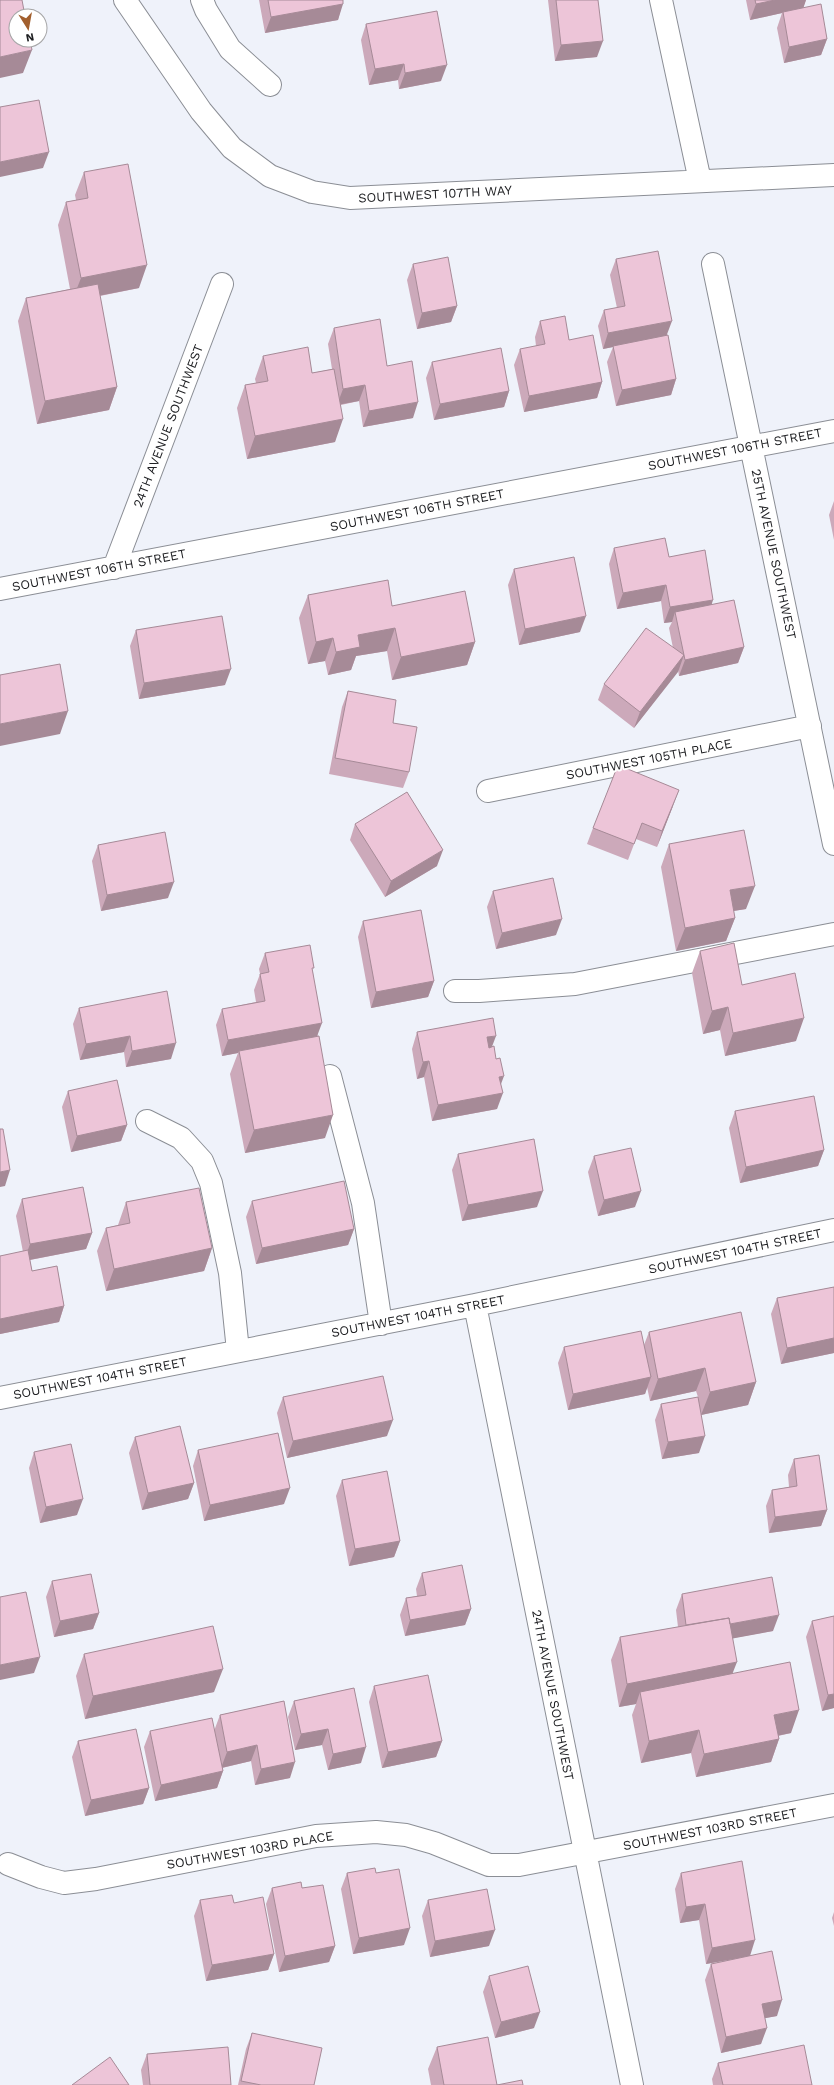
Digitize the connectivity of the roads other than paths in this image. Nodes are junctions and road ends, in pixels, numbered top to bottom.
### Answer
1 (125, 0) edge
2 (202, 0) edge
3 (661, 0) edge
4 (270, 84) dead end
5 (834, 175) edge
6 (700, 181) junction
7 (713, 264) dead end
8 (222, 284) dead end
9 (834, 431) edge
10 (751, 446) junction
11 (114, 568) junction
12 (0, 589) edge
13 (810, 726) junction
14 (488, 791) dead end
15 (834, 844) edge
16 (834, 934) edge
17 (455, 991) dead end
18 (330, 1076) dead end
19 (147, 1121) dead end
20 (834, 1230) edge
21 (475, 1305) junction
22 (381, 1324) junction
23 (238, 1352) junction
24 (0, 1398) edge
25 (834, 1805) edge
26 (585, 1853) junction
27 (8, 1864) dead end
28 (632, 2085) edge

1 - 6 street, SOUTHWEST 107TH WAY
2 - 4 street
3 - 6 street
5 - 6 street, SOUTHWEST 107TH WAY
7 - 10 street, 25TH AVENUE SOUTHWEST
8 - 11 street, 24TH AVENUE SOUTHWEST
9 - 10 street, SOUTHWEST 106TH STREET
10 - 11 street, SOUTHWEST 106TH STREET
10 - 13 street, 25TH AVENUE SOUTHWEST
11 - 12 street, SOUTHWEST 106TH STREET
13 - 14 street, SOUTHWEST 105TH PLACE
13 - 15 street, 25TH AVENUE SOUTHWEST
16 - 17 street
18 - 22 street
19 - 23 street
20 - 21 street, SOUTHWEST 104TH STREET
21 - 22 street, SOUTHWEST 104TH STREET
21 - 26 street, 24TH AVENUE SOUTHWEST
22 - 23 street, SOUTHWEST 104TH STREET
23 - 24 street, SOUTHWEST 104TH STREET
25 - 26 street, SOUTHWEST 103RD STREET
26 - 27 street, SOUTHWEST 103RD PLACE
26 - 28 street, 24TH AVENUE SOUTHWEST

